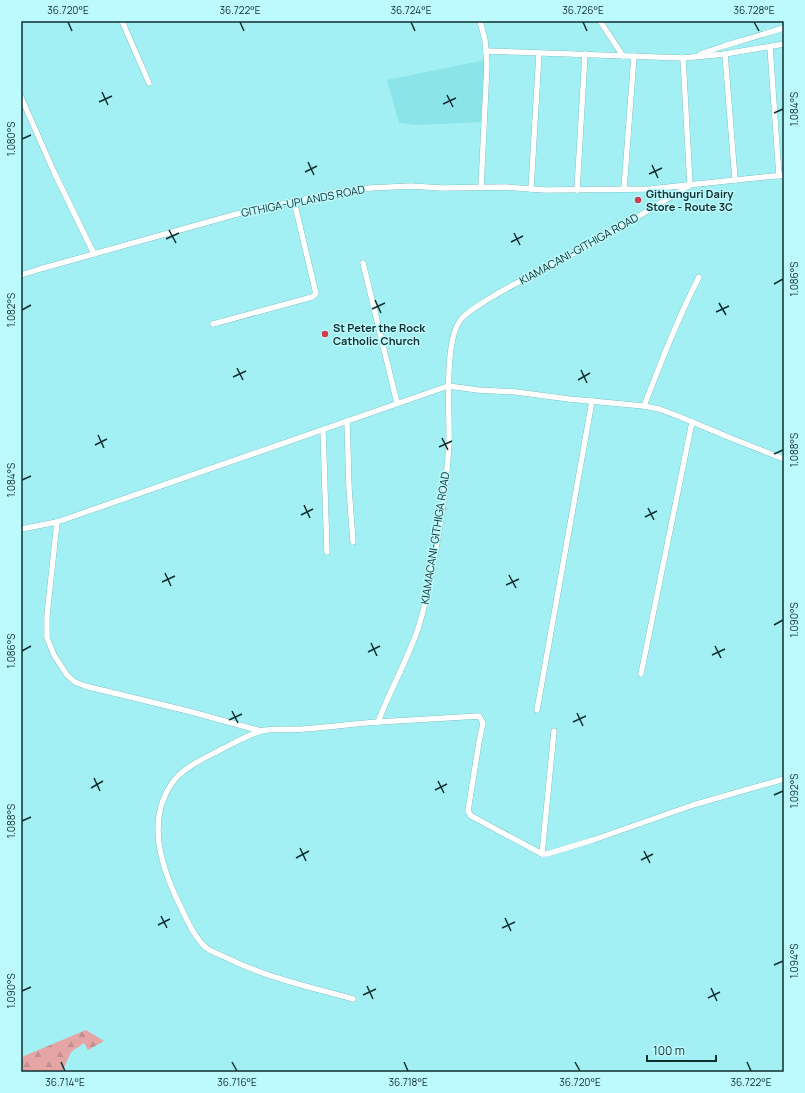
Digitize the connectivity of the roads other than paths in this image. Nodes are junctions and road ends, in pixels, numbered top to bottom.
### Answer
1 (122, 21) edge
2 (480, 21) edge
3 (600, 21) edge
4 (784, 28) edge
5 (784, 44) edge
6 (770, 46) junction
7 (486, 51) junction
8 (539, 53) junction
9 (585, 54) junction
10 (725, 54) junction
11 (623, 56) junction
12 (634, 56) junction
13 (694, 57) junction
14 (683, 58) junction
15 (149, 83) dead end
16 (21, 97) edge
17 (781, 176) edge
18 (735, 180) junction
19 (690, 185) junction
20 (481, 187) junction
21 (531, 189) junction
22 (624, 189) junction
23 (577, 190) junction
24 (294, 201) junction
25 (94, 254) junction
26 (363, 263) dead end
27 (21, 276) edge
28 (699, 277) dead end
29 (213, 324) dead end
30 (448, 386) junction
31 (592, 401) junction
32 (397, 403) junction
33 (644, 406) junction
34 (347, 421) junction
35 (692, 422) junction
36 (323, 430) junction
37 (784, 458) edge
38 (57, 522) junction
39 (21, 529) edge
40 (353, 542) dead end
41 (327, 552) dead end
42 (641, 674) dead end
43 (537, 710) dead end
44 (378, 722) junction
45 (554, 730) dead end
46 (261, 731) junction
47 (784, 779) edge
48 (542, 854) junction
49 (353, 999) dead end

1 - 15 street
2 - 7 street
3 - 11 street
4 - 13 street
5 - 6 street
6 - 10 street
6 - 17 street
7 - 8 street
7 - 20 street
8 - 9 street
8 - 21 street
9 - 11 street
9 - 23 street
10 - 13 street
10 - 18 street
11 - 12 street
12 - 14 street
12 - 22 street
13 - 14 street
14 - 19 street
16 - 25 street
17 - 18 street, KIAMACANI-GITHIGA ROAD
18 - 19 street, KIAMACANI-GITHIGA ROAD
19 - 22 street, GITHIGA-UPLANDS ROAD
19 - 30 street, KIAMACANI-GITHIGA ROAD
20 - 21 street, GITHIGA-UPLANDS ROAD
20 - 24 street, GITHIGA-UPLANDS ROAD
21 - 23 street, GITHIGA-UPLANDS ROAD
22 - 23 street, GITHIGA-UPLANDS ROAD
24 - 25 street, GITHIGA-UPLANDS ROAD
24 - 29 street
25 - 27 street, GITHIGA-UPLANDS ROAD
26 - 32 street
28 - 33 street
30 - 31 street
30 - 32 street
30 - 44 street, KIAMACANI-GITHIGA ROAD
31 - 33 street
31 - 43 street
32 - 34 street
33 - 35 street
34 - 36 street
34 - 40 street
35 - 37 street
35 - 42 street
36 - 38 street
36 - 41 street
38 - 39 street
38 - 46 street
44 - 46 street
44 - 48 street
45 - 48 street
46 - 49 street
47 - 48 street

